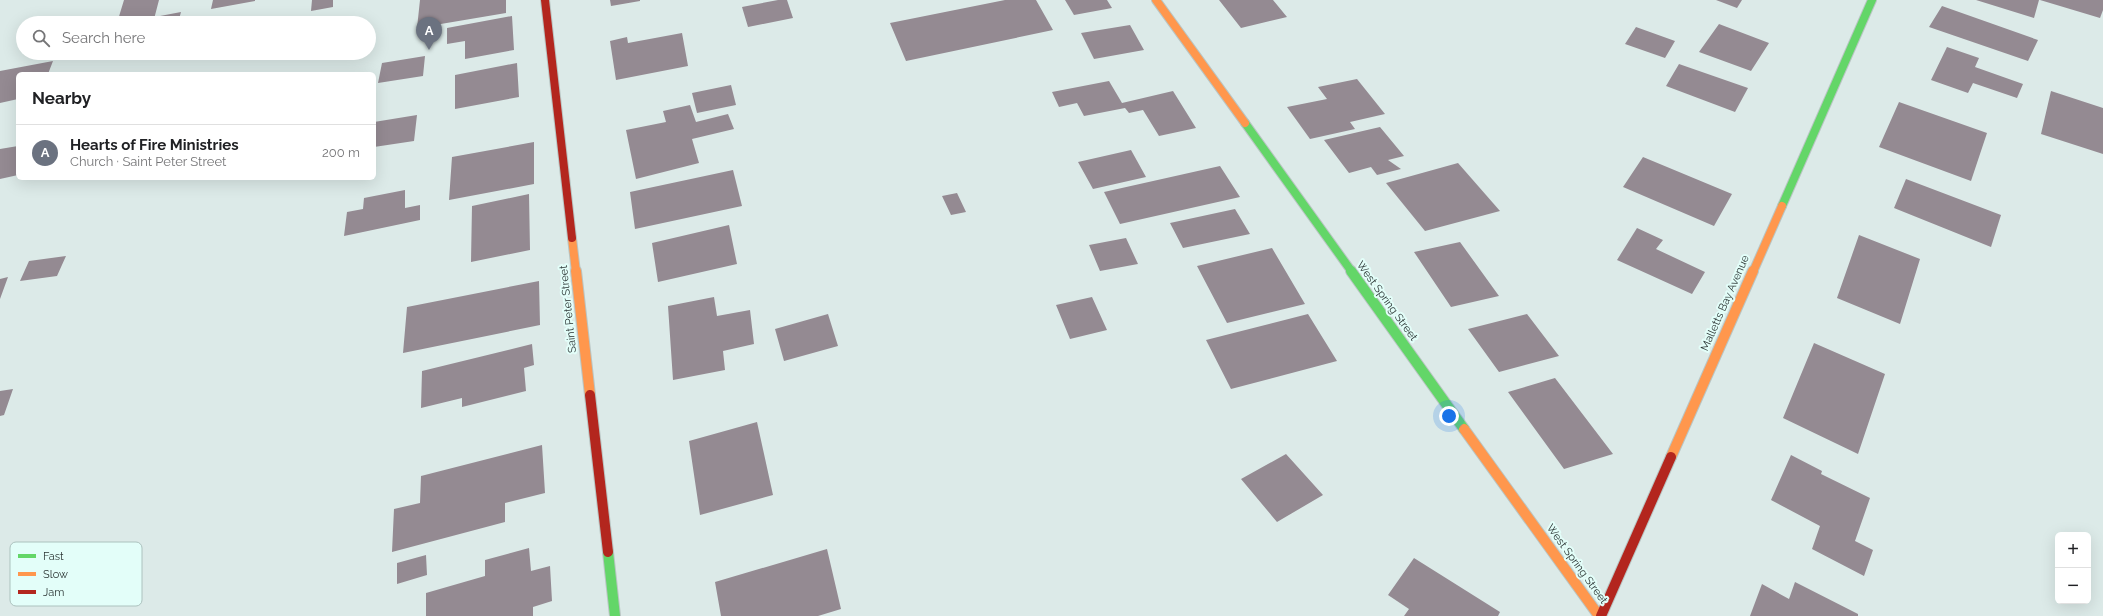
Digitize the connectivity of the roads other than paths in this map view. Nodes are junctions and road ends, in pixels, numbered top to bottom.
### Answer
1 (545, 0) edge
2 (1156, 0) edge
3 (1872, 0) edge
4 (615, 616) edge
5 (1600, 616) edge

1 - 4 street, Saint Peter Street
2 - 5 street, West Spring Street
3 - 5 street, Malletts Bay Avenue

